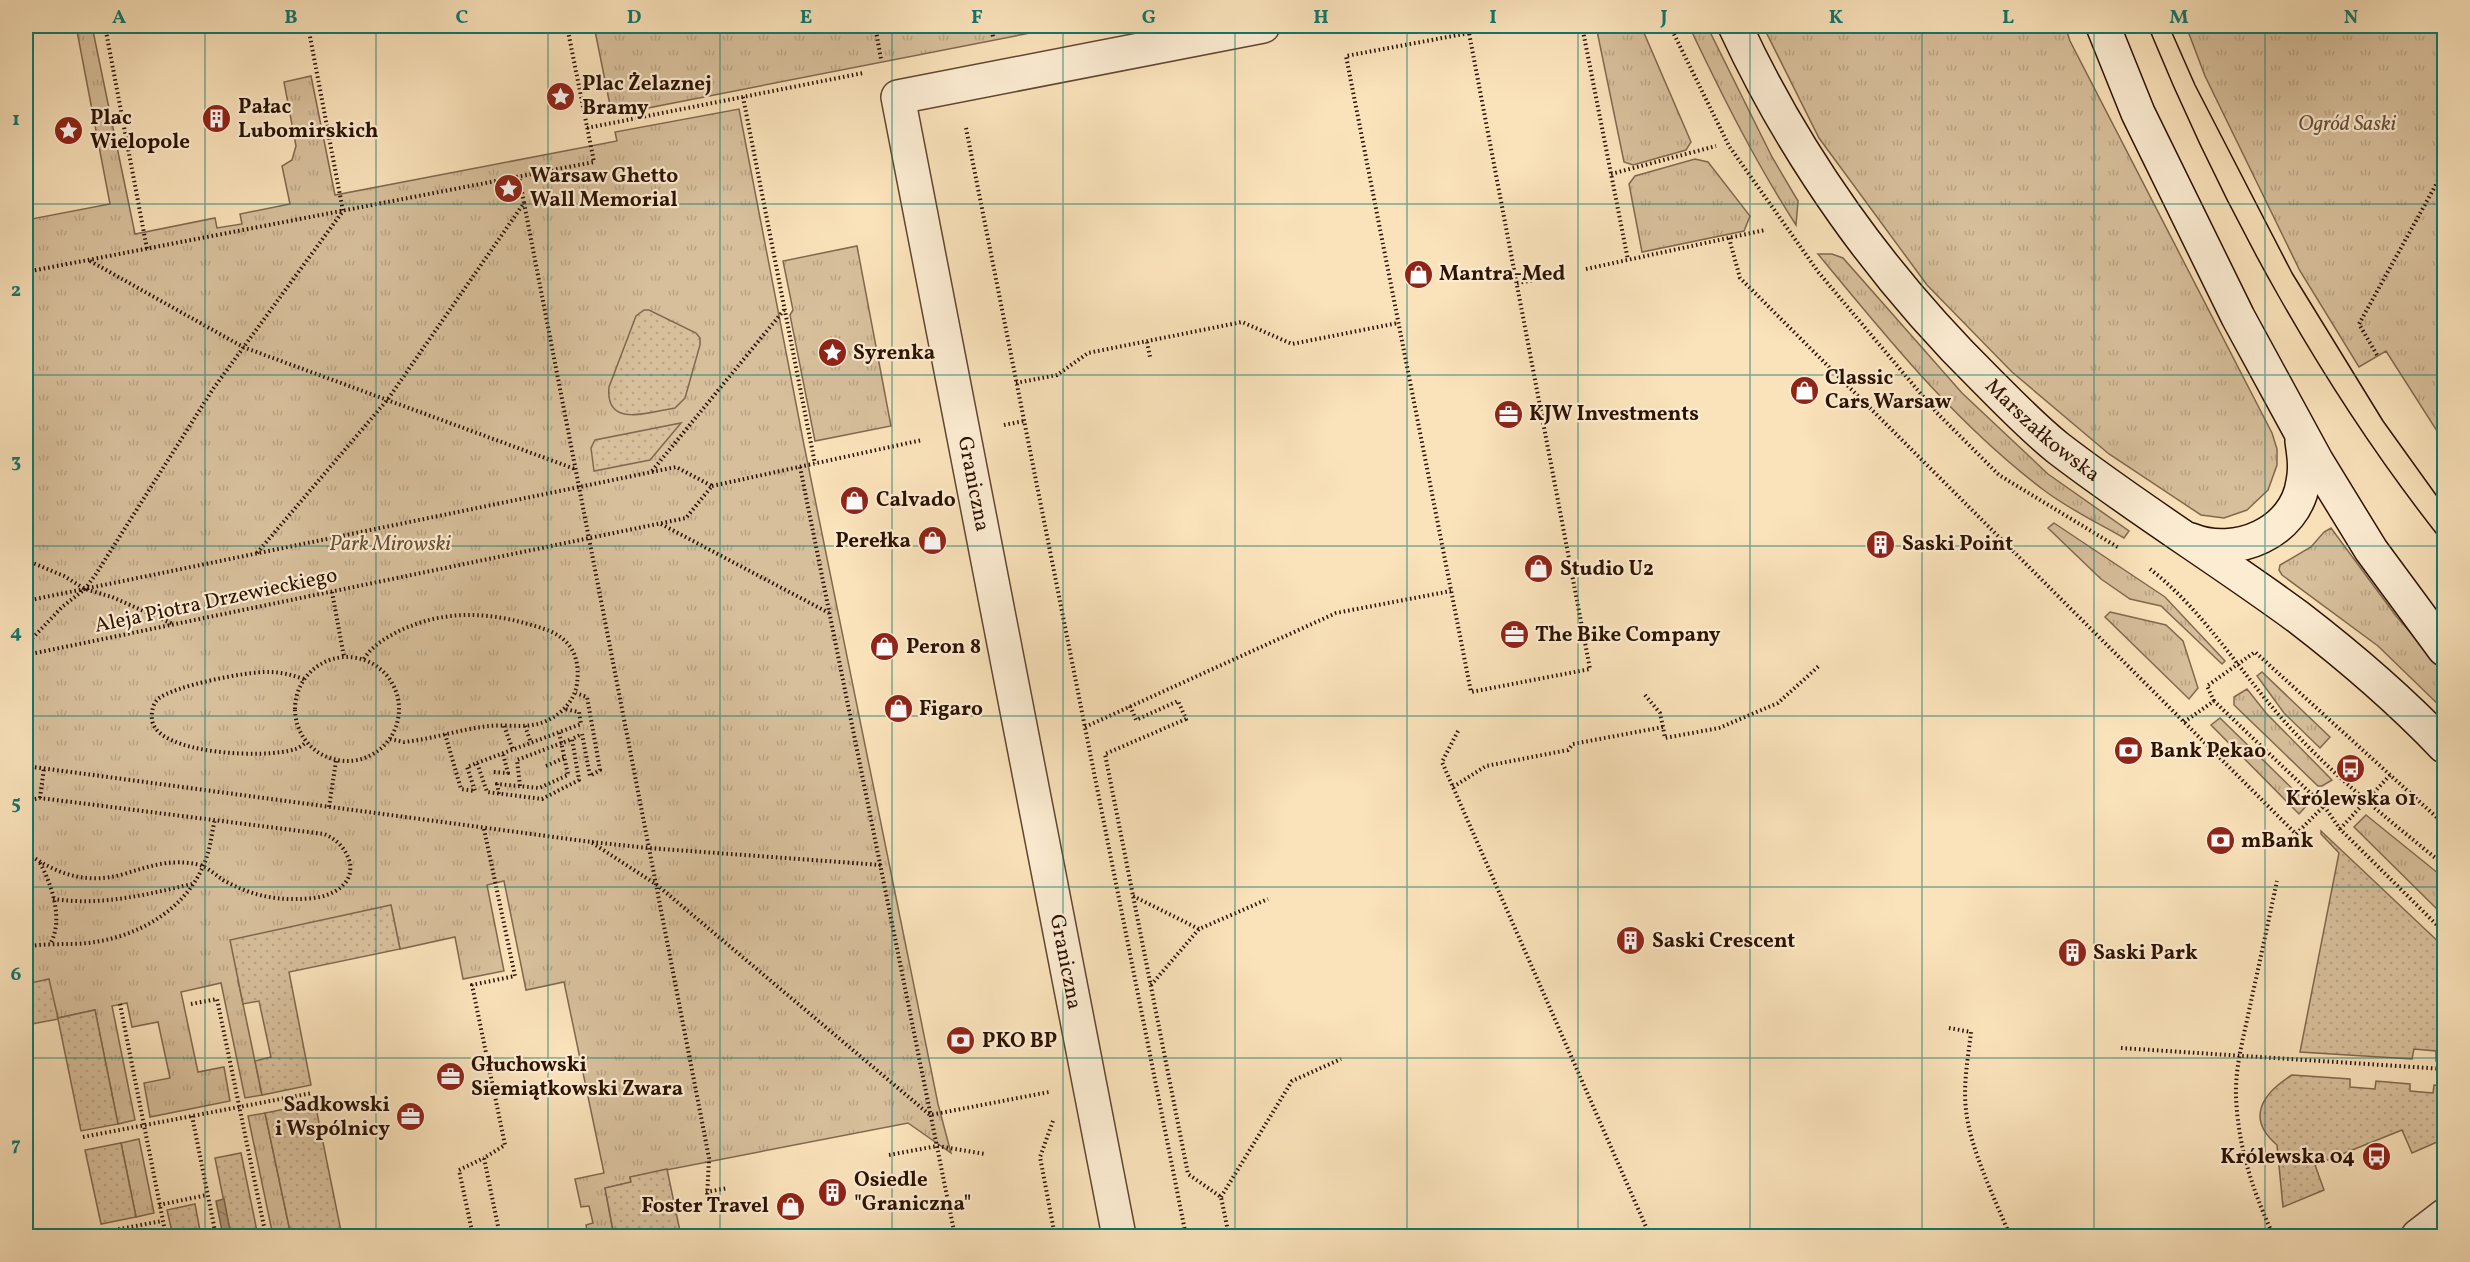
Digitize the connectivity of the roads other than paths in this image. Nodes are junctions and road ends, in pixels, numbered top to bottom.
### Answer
1 (1263, 26) edge
2 (1736, 26) edge
3 (2103, 26) edge
4 (2295, 419) junction
5 (2179, 535) junction
6 (2445, 649) edge
7 (2445, 747) edge
8 (2445, 1216) edge
9 (1119, 1236) edge
10 (2418, 1236) edge

1 - 9 main road, Graniczna
2 - 5 main road, Marszałkowska
3 - 4 main road
4 - 5 main road
4 - 6 main road
5 - 7 main road, Marszałkowska
8 - 10 main road

